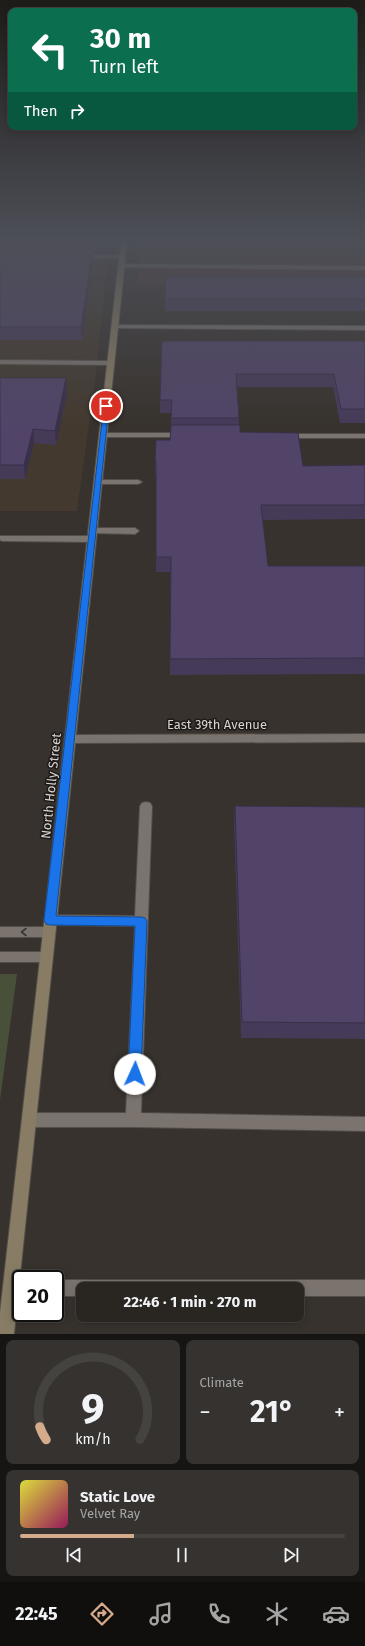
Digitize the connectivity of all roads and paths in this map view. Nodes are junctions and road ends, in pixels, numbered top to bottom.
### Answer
1 (117, 303) edge
2 (114, 327) junction
3 (365, 328) edge
4 (0, 362) edge
5 (111, 363) junction
6 (103, 435) junction
7 (191, 435) edge
8 (279, 436) edge
9 (365, 436) edge
10 (98, 482) junction
11 (138, 482) dead end
12 (135, 531) dead end
13 (92, 535) junction
14 (2, 538) dead end
15 (365, 738) edge
16 (70, 739) junction
17 (146, 806) dead end
18 (141, 921) junction
19 (50, 926) junction
20 (0, 932) edge
21 (0, 957) edge
22 (46, 957) junction
23 (29, 1120) junction
24 (133, 1120) junction
25 (365, 1124) edge
26 (17, 1270) edge
27 (64, 1288) edge
28 (365, 1288) edge
29 (12, 1306) edge
30 (6, 1334) edge

1 - 2 street, North Holly Street
2 - 3 street
2 - 5 street, North Holly Street
4 - 5 street
5 - 6 street, North Holly Street
6 - 7 street
6 - 10 street, North Holly Street
8 - 9 street
10 - 11 street
10 - 13 street, North Holly Street
12 - 13 street
13 - 14 street
13 - 16 street, North Holly Street
15 - 16 street, East 39th Avenue
16 - 19 street, North Holly Street
17 - 18 street
18 - 19 street
18 - 24 street
19 -> 20 street
19 - 22 street, North Holly Street
21 - 22 street
22 - 23 street, North Holly Street
23 - 24 street
23 - 26 street, North Holly Street
24 - 25 street
27 - 28 street
29 - 30 street, North Holly Street

